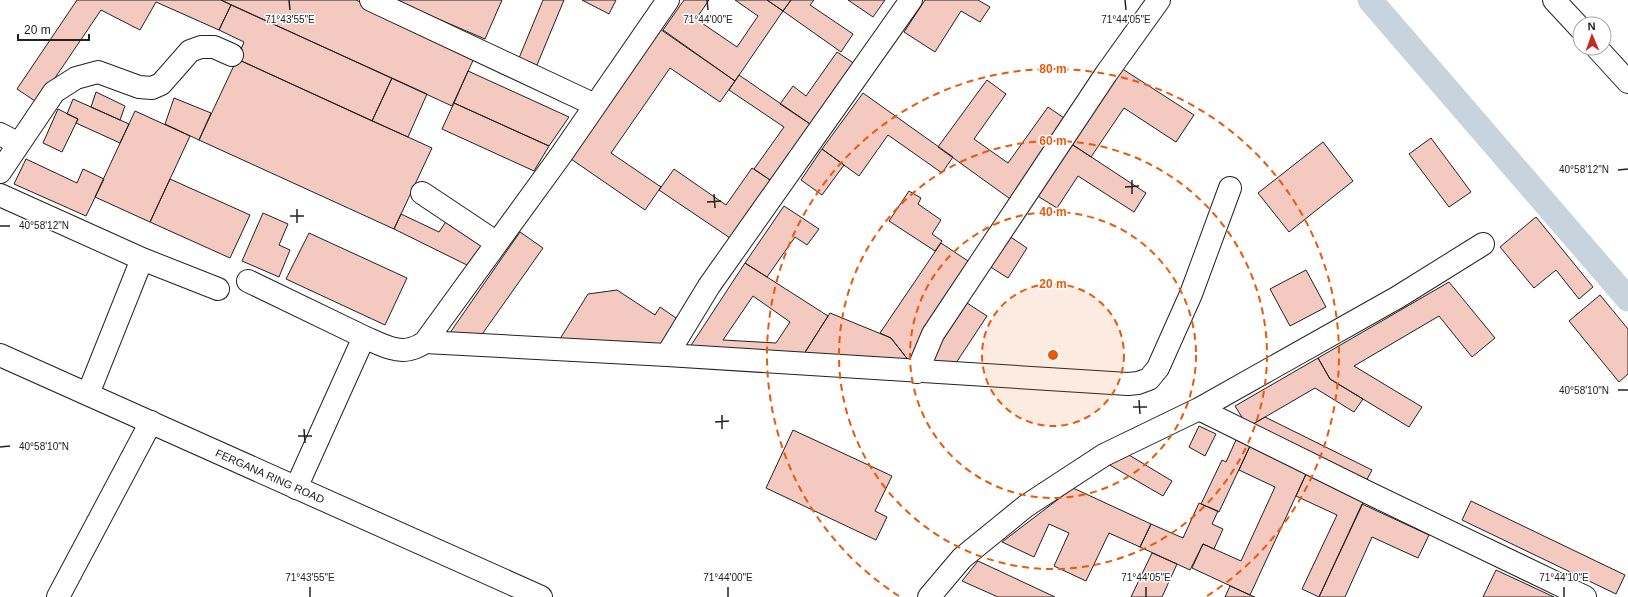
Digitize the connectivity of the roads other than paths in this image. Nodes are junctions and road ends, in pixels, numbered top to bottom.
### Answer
1 (371, 0) edge
2 (668, 0) edge
3 (911, 0) edge
4 (1159, 0) edge
5 (1554, 0) edge
6 (1572, 19) edge
7 (232, 55) dead end
8 (1604, 56) edge
9 (1628, 82) edge
10 (595, 105) junction
11 (9, 139) edge
12 (0, 172) edge
13 (1230, 188) dead end
14 (422, 193) dead end
15 (0, 195) edge
16 (497, 243) junction
17 (1483, 244) dead end
18 (142, 259) junction
19 (248, 281) dead end
20 (218, 289) dead end
21 (364, 337) junction
22 (425, 342) junction
23 (0, 355) edge
24 (667, 355) junction
25 (917, 372) junction
26 (88, 394) junction
27 (1199, 409) junction
28 (151, 422) junction
29 (296, 488) junction
30 (58, 597) edge
31 (541, 597) edge
32 (928, 597) edge
33 (1585, 597) edge

1 - 10 main road
2 - 10 main road
3 - 24 main road
4 - 25 main road
5 - 6 main road
7 - 11 main road
8 - 9 main road
10 - 16 main road
11 - 12 main road
13 - 25 main road
14 - 16 main road
15 - 18 main road
16 - 22 main road
17 - 27 main road
18 - 20 main road
18 - 26 main road
19 - 21 main road
21 - 22 main road
21 - 29 main road
22 - 24 main road
23 - 26 main road, FERGANA RING ROAD
24 - 25 main road
26 - 28 main road, FERGANA RING ROAD
27 - 32 main road
27 - 33 main road
28 - 29 main road, FERGANA RING ROAD
28 - 30 main road
29 - 31 main road, FERGANA RING ROAD

